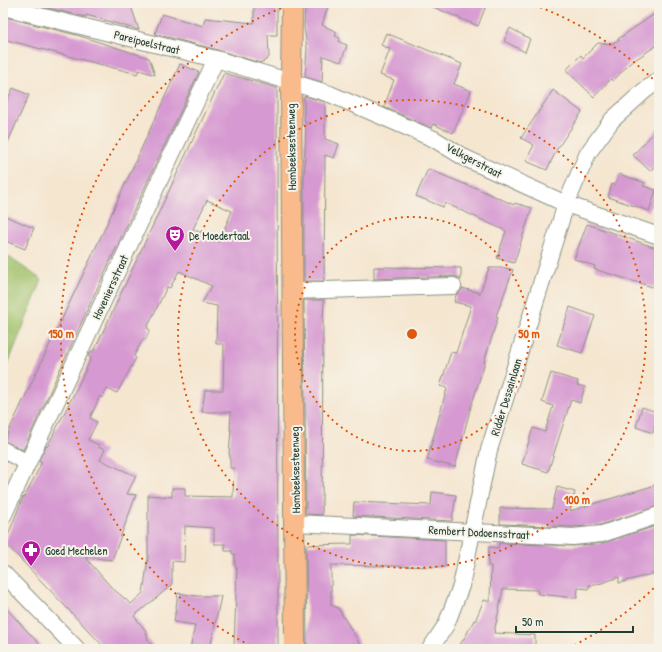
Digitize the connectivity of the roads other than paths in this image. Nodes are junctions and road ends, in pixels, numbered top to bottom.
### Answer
1 (292, 3) edge
2 (3, 7) edge
3 (216, 59) junction
4 (659, 80) edge
5 (291, 82) junction
6 (566, 204) junction
7 (659, 236) edge
8 (453, 286) dead end
9 (292, 291) junction
10 (3, 450) edge
11 (28, 463) junction
12 (659, 515) edge
13 (3, 516) edge
14 (295, 523) junction
15 (472, 532) junction
16 (3, 573) edge
17 (77, 649) edge
18 (295, 649) edge
19 (430, 649) edge

1 - 5 main road, Hombeeksesteenweg
2 - 3 street, Pareipoelstraat
3 - 5 street, Pareipoelstraat
3 - 11 street, Hoveniersstraat
4 - 6 street, Ridder Dessainlaan
5 - 6 street, Velkgerstraat
5 - 9 main road, Hombeeksesteenweg
6 - 7 street, Velkgerstraat
6 - 15 street, Ridder Dessainlaan
8 - 9 street
9 - 14 main road, Hombeeksesteenweg
10 - 11 street
11 - 13 street, Hoveniersstraat
12 - 15 street, Rembert Dodoensstraat
14 - 15 street, Rembert Dodoensstraat
14 - 18 main road, Hombeeksesteenweg
15 - 19 street, Ridder Dessainlaan
16 - 17 street

